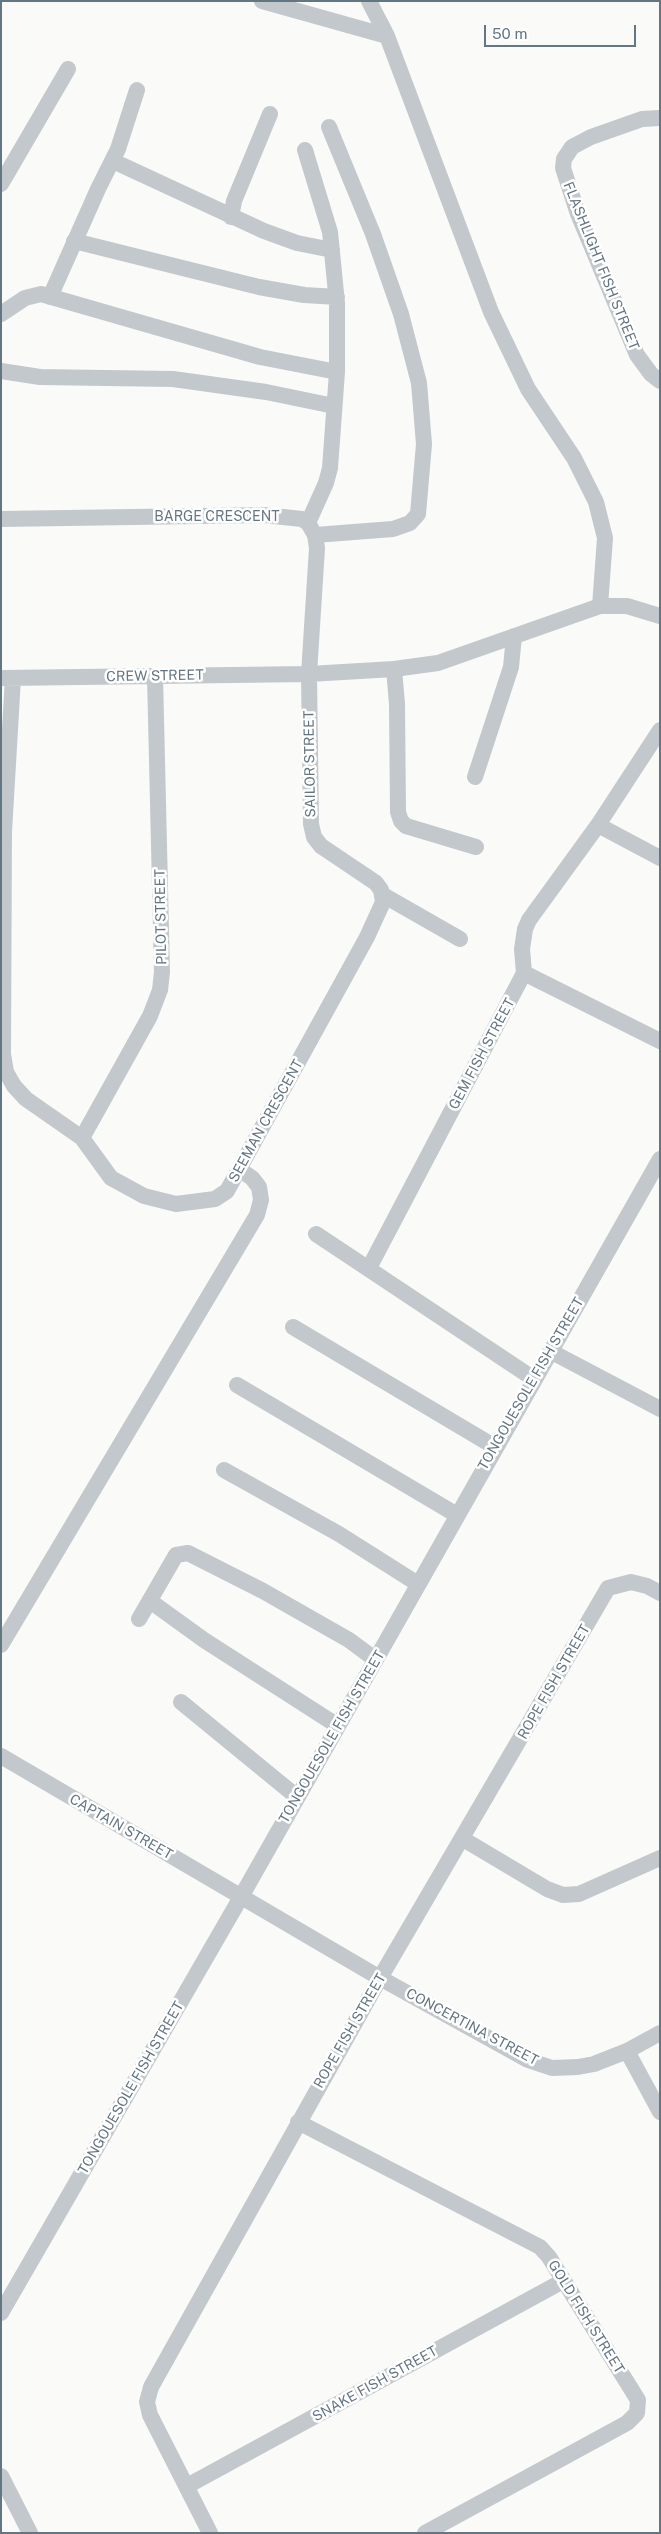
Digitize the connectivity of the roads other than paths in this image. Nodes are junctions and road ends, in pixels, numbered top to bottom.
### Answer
1 (262, 1) edge
2 (369, 1) edge
3 (387, 36) junction
4 (68, 69) dead end
5 (137, 90) dead end
6 (270, 114) dead end
7 (660, 118) edge
8 (329, 127) dead end
9 (305, 150) dead end
10 (114, 161) junction
11 (1, 184) edge
12 (230, 217) junction
13 (74, 241) junction
14 (332, 250) junction
15 (50, 297) junction
16 (337, 297) junction
17 (1, 314) edge
18 (1, 371) edge
19 (337, 372) junction
20 (660, 381) edge
21 (334, 406) junction
22 (1, 519) edge
23 (312, 529) junction
24 (600, 606) junction
25 (660, 616) edge
26 (514, 636) junction
27 (394, 669) junction
28 (309, 674) junction
29 (156, 676) junction
30 (7, 678) edge
31 (660, 730) edge
32 (475, 778) dead end
33 (598, 825) junction
34 (3, 832) edge
35 (476, 847) dead end
36 (660, 858) edge
37 (379, 889) junction
38 (460, 939) dead end
39 (524, 973) junction
40 (3, 987) edge
41 (660, 1041) edge
42 (82, 1138) junction
43 (660, 1159) edge
44 (239, 1169) junction
45 (316, 1234) dead end
46 (369, 1268) junction
47 (293, 1327) dead end
48 (550, 1351) junction
49 (534, 1379) junction
50 (238, 1385) dead end
51 (660, 1409) edge
52 (495, 1447) junction
53 (224, 1470) dead end
54 (457, 1515) junction
55 (418, 1584) junction
56 (660, 1593) edge
57 (150, 1601) junction
58 (139, 1619) dead end
59 (1, 1645) edge
60 (376, 1660) junction
61 (180, 1702) dead end
62 (338, 1726) junction
63 (1, 1756) edge
64 (297, 1797) junction
65 (463, 1839) junction
66 (660, 1858) edge
67 (241, 1897) junction
68 (380, 1978) junction
69 (660, 2033) edge
70 (627, 2051) junction
71 (660, 2112) edge
72 (298, 2122) junction
73 (563, 2282) junction
74 (1, 2313) edge
75 (1, 2476) edge
76 (187, 2486) junction
77 (30, 2533) edge
78 (210, 2533) edge
79 (425, 2533) edge

1 - 3 street
2 - 3 street
3 - 24 street
4 - 11 street
5 - 10 street
6 - 12 street
7 - 20 street, FLASHLIGHT FISH STREET
8 - 23 street, BARGE CRESCENT
9 - 14 street
10 - 12 street
10 - 13 street
12 - 14 street
13 - 15 street
13 - 16 street
14 - 16 street
15 - 17 street
15 - 19 street
16 - 19 street
18 - 21 street
19 - 21 street
21 - 23 street
22 - 23 street, BARGE CRESCENT
23 - 28 street
24 - 25 street, CREW STREET
24 - 26 street, CREW STREET
26 - 27 street, CREW STREET
26 - 32 street
27 - 28 street, CREW STREET
27 - 35 street
28 - 29 street, CREW STREET
28 - 37 street, SAILOR STREET
29 - 30 street, CREW STREET
29 - 42 street, PILOT STREET
30 - 34 street, SEEMAN CRESCENT
31 - 33 street
33 - 36 street
33 - 39 street
34 - 40 street, SEEMAN CRESCENT
37 - 38 street, SAILOR STREET
37 - 44 street, SEEMAN CRESCENT
39 - 41 street
39 - 46 street, GEM FISH STREET
40 - 42 street, SEEMAN CRESCENT
42 - 44 street, SEEMAN CRESCENT
43 - 48 street, TONGOUESOLE FISH STREET
44 - 59 street
45 - 46 street
46 - 49 street
47 - 52 street
48 - 49 street, TONGOUESOLE FISH STREET
48 - 51 street
49 - 52 street, TONGOUESOLE FISH STREET
50 - 54 street
52 - 54 street, TONGOUESOLE FISH STREET
53 - 55 street
54 - 55 street, TONGOUESOLE FISH STREET
55 - 60 street, TONGOUESOLE FISH STREET
56 - 65 street, ROPE FISH STREET
57 - 58 street
57 - 60 street
57 - 62 street
60 - 62 street, TONGOUESOLE FISH STREET
61 - 64 street
62 - 64 street, TONGOUESOLE FISH STREET
63 - 67 street, CAPTAIN STREET
64 - 67 street, TONGOUESOLE FISH STREET
65 - 66 street
65 - 68 street, ROPE FISH STREET
67 - 68 street, CONCERTINA STREET
67 - 74 street, TONGOUESOLE FISH STREET
68 - 70 street, CONCERTINA STREET
68 - 72 street, ROPE FISH STREET
69 - 70 street, CONCERTINA STREET
70 - 71 street
72 - 73 street, GOLD FISH STREET
72 - 76 street, ROPE FISH STREET
73 - 76 street, SNAKE FISH STREET
73 - 79 street, GOLD FISH STREET
75 - 77 street
76 - 78 street, ROPE FISH STREET

